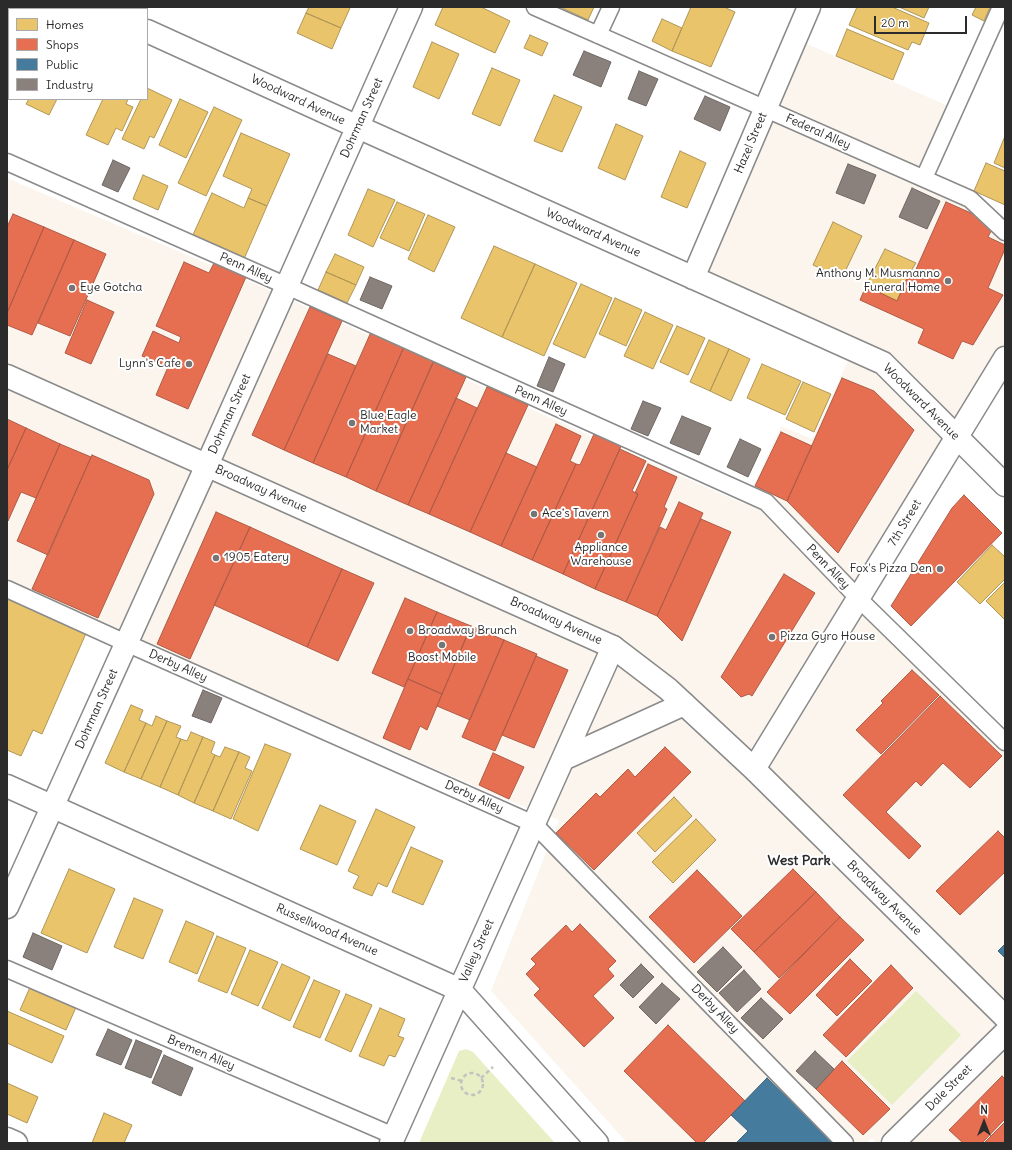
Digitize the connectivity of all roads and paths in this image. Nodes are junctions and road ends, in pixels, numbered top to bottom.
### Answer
1 (411, 7) edge
2 (535, 7) edge
3 (611, 7) edge
4 (809, 7) edge
5 (1001, 7) edge
6 (148, 30) edge
7 (598, 35) junction
8 (766, 109) junction
9 (358, 127) junction
10 (7, 162) edge
11 (924, 178) junction
12 (1005, 232) edge
13 (694, 278) junction
14 (287, 286) junction
15 (1005, 358) edge
16 (7, 376) edge
17 (957, 437) junction
18 (207, 465) junction
19 (1005, 485) edge
20 (7, 588) edge
21 (859, 599) junction
22 (126, 643) junction
23 (613, 647) junction
24 (684, 704) junction
25 (1005, 742) edge
26 (563, 760) junction
27 (754, 769) junction
28 (7, 786) edge
29 (53, 806) junction
30 (534, 824) junction
31 (7, 906) edge
32 (7, 969) edge
33 (460, 990) junction
34 (1005, 1017) edge
35 (1005, 1033) edge
36 (493, 1067) dead end
37 (450, 1078) dead end
38 (481, 1078) junction
39 (462, 1081) junction
40 (7, 1139) edge
41 (393, 1140) edge
42 (16, 1143) edge
43 (597, 1143) edge
44 (846, 1143) edge
45 (893, 1143) edge

1 - 9 street, Dohrman Street
2 - 7 lane, Federal Alley
3 - 7 lane
4 - 8 street, Hazel Street
5 - 11 lane
6 - 9 street, Woodward Avenue
7 - 8 lane, Federal Alley
8 - 11 lane, Federal Alley
8 - 13 street, Hazel Street
9 - 13 street, Woodward Avenue
9 - 14 street, Dohrman Street
10 - 14 lane, Penn Alley
11 - 12 lane, Federal Alley
13 - 17 street, Woodward Avenue
14 - 18 street, Dohrman Street
14 - 21 lane, Penn Alley
15 - 17 street, 7th Street
16 - 18 street, Broadway Avenue
17 - 19 street, Woodward Avenue
17 - 21 street, 7th Street
18 - 22 street, Dohrman Street
18 - 23 street, Broadway Avenue
20 - 22 lane, Derby Alley
21 - 25 lane, Penn Alley
21 - 27 street, 7th Street
22 - 29 street, Dohrman Street
22 - 30 lane, Derby Alley
23 - 24 street, Broadway Avenue
23 - 26 street, Valley Street
24 - 26 street
24 - 27 street, Broadway Avenue
26 - 30 street, Valley Street
27 - 34 street, Broadway Avenue
28 - 29 street, Russellwood Avenue
29 - 31 street, Dohrman Street
29 - 33 street, Russellwood Avenue
30 - 33 street, Valley Street
30 - 44 lane, Derby Alley
32 - 41 lane, Bremen Alley
33 - 41 street, Valley Street
33 - 43 street, Russellwood Avenue
35 - 45 street, Dale Street
36 - 38 path
37 - 39 path
38 - 39 path
38 - 39 path
40 - 42 street

